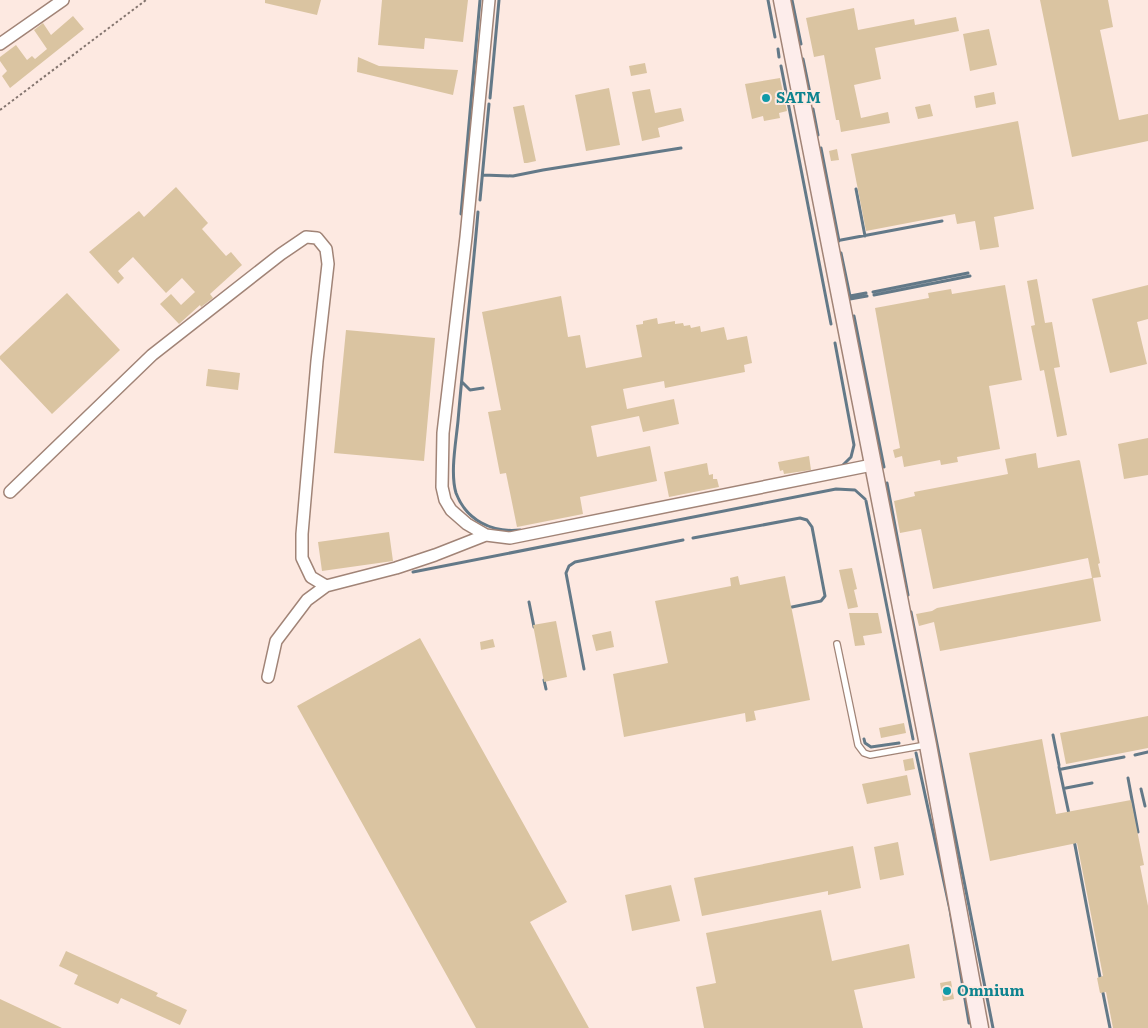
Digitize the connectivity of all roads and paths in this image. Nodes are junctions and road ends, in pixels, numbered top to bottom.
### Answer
1 (64, 0) edge
2 (146, 0) edge
3 (489, 0) edge
4 (782, 0) edge
5 (0, 44) edge
6 (0, 110) edge
7 (872, 465) junction
8 (10, 492) dead end
9 (486, 535) junction
10 (326, 586) junction
11 (837, 644) dead end
12 (268, 677) dead end
13 (928, 744) junction
14 (980, 1028) edge

1 - 5 street
2 - 6 path
3 - 9 street
4 - 7 main road
7 - 9 street
7 - 13 main road
8 - 10 street
9 - 10 street
10 - 12 street
11 - 13 lane
13 - 14 main road

